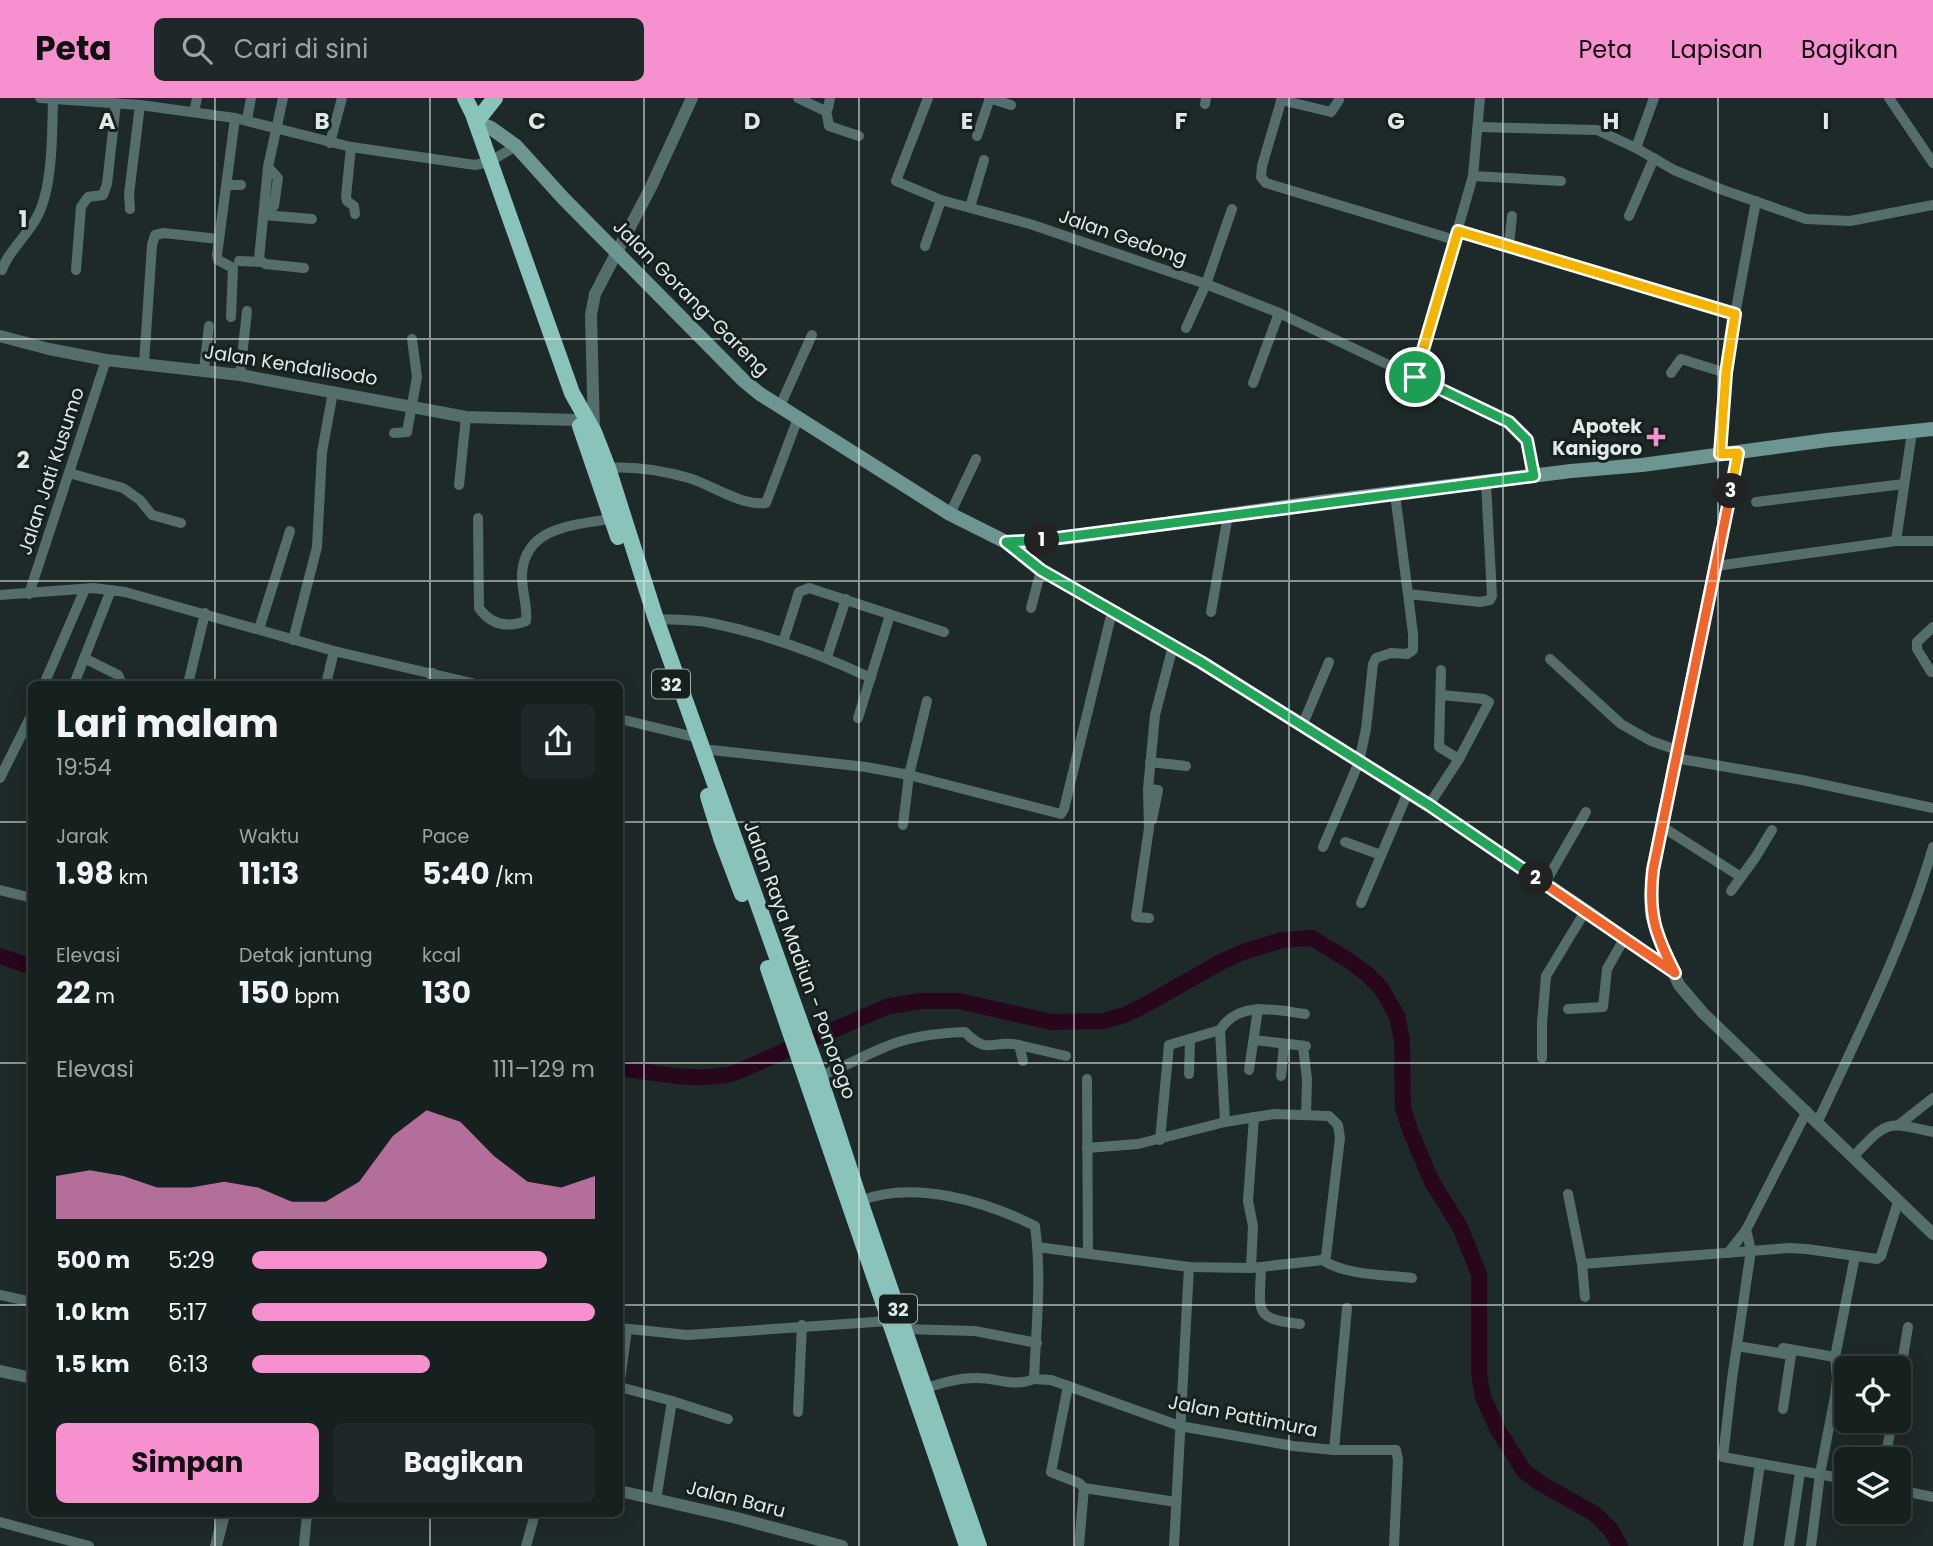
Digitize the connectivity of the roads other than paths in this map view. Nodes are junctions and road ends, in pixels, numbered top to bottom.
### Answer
1 (40, 98) edge
2 (197, 98) edge
3 (251, 98) edge
4 (283, 98) edge
5 (342, 98) edge
6 (465, 98) edge
7 (495, 98) edge
8 (692, 98) edge
9 (798, 98) edge
10 (830, 98) edge
11 (928, 98) edge
12 (989, 98) edge
13 (1480, 98) edge
14 (1654, 98) edge
15 (1889, 98) edge
16 (1282, 99) edge
17 (53, 100) edge
18 (1339, 100) edge
19 (141, 102) edge
20 (116, 104) junction
21 (1011, 105) dead end
22 (826, 110) junction
23 (194, 112) junction
24 (235, 118) junction
25 (247, 120) junction
26 (476, 122) junction
27 (275, 127) junction
28 (1479, 127) junction
29 (859, 136) dead end
30 (976, 136) dead end
31 (330, 143) junction
32 (516, 146) junction
33 (351, 147) junction
34 (1636, 148) junction
35 (1654, 158) junction
36 (984, 160) dead end
37 (489, 162) junction
38 (1933, 163) edge
39 (1473, 176) junction
40 (1561, 181) dead end
41 (226, 185) junction
42 (241, 185) dead end
43 (941, 200) junction
44 (1756, 201) junction
45 (1933, 205) edge
46 (970, 207) junction
47 (130, 209) dead end
48 (1232, 209) dead end
49 (264, 213) junction
50 (355, 214) dead end
51 (1512, 216) dead end
52 (1629, 216) dead end
53 (312, 219) dead end
54 (1457, 235) junction
55 (218, 239) junction
56 (1510, 245) junction
57 (925, 246) dead end
58 (617, 251) junction
59 (239, 261) dead end
60 (261, 262) junction
61 (304, 268) dead end
62 (2, 270) dead end
63 (76, 270) dead end
64 (1206, 284) junction
65 (247, 311) dead end
66 (1279, 313) junction
67 (1735, 314) junction
68 (231, 317) dead end
69 (209, 326) dead end
70 (1186, 328) dead end
71 (813, 335) dead end
72 (0, 336) edge
73 (412, 339) dead end
74 (106, 360) junction
75 (144, 364) junction
76 (204, 369) junction
77 (1671, 373) dead end
78 (1726, 373) junction
79 (240, 375) junction
80 (1415, 377) junction
81 (1253, 383) dead end
82 (332, 392) junction
83 (572, 393) junction
84 (412, 405) junction
85 (779, 406) junction
86 (466, 417) junction
87 (798, 418) junction
88 (578, 420) junction
89 (1933, 429) edge
90 (594, 432) junction
91 (1912, 432) junction
92 (394, 433) dead end
93 (1738, 453) junction
94 (1720, 454) junction
95 (976, 460) dead end
96 (608, 468) junction
97 (69, 473) junction
98 (1534, 476) junction
99 (1486, 483) junction
100 (1904, 484) junction
101 (459, 485) dead end
102 (1395, 494) junction
103 (1756, 502) dead end
104 (950, 514) junction
105 (1228, 515) junction
106 (478, 518) dead end
107 (618, 518) junction
108 (181, 523) dead end
109 (290, 531) dead end
110 (1896, 541) junction
111 (1933, 541) edge
112 (1006, 542) junction
113 (1716, 566) junction
114 (1041, 570) junction
115 (85, 589) junction
116 (111, 590) junction
117 (29, 594) junction
118 (1408, 594) junction
119 (0, 595) edge
120 (846, 599) junction
121 (1031, 608) dead end
122 (1112, 612) junction
123 (1211, 612) dead end
124 (205, 613) junction
125 (890, 615) junction
126 (656, 618) junction
127 (1933, 627) edge
128 (259, 629) junction
129 (944, 632) dead end
130 (293, 640) junction
131 (783, 642) junction
132 (1173, 646) junction
133 (334, 651) junction
134 (827, 657) junction
135 (84, 658) junction
136 (1550, 659) dead end
137 (1329, 662) dead end
138 (1441, 670) dead end
139 (1931, 672) edge
140 (433, 673) junction
141 (871, 678) junction
142 (45, 681) edge
143 (75, 681) edge
144 (121, 681) edge
145 (189, 681) edge
146 (327, 681) edge
147 (432, 681) edge
148 (464, 681) edge
149 (1441, 695) junction
150 (927, 701) dead end
151 (858, 718) dead end
152 (623, 720) edge
153 (28, 722) edge
154 (1302, 726) junction
155 (690, 736) junction
156 (702, 749) junction
157 (1676, 754) junction
158 (1459, 759) junction
159 (1150, 762) junction
160 (1359, 762) junction
161 (1186, 765) dead end
162 (909, 775) junction
163 (0, 778) edge
164 (1408, 792) junction
165 (1429, 805) junction
166 (1933, 808) edge
167 (1586, 813) dead end
168 (904, 825) dead end
169 (1661, 826) junction
170 (1772, 830) dead end
171 (1345, 842) dead end
172 (1322, 847) dead end
173 (1933, 847) edge
174 (1381, 855) junction
175 (1741, 877) junction
176 (1545, 883) junction
177 (745, 886) junction
178 (0, 890) edge
179 (1731, 891) dead end
180 (28, 897) edge
181 (1361, 903) dead end
182 (1586, 910) junction
183 (1149, 918) dead end
184 (1625, 939) junction
185 (1675, 973) junction
186 (1258, 1009) junction
187 (1568, 1009) dead end
188 (1305, 1014) dead end
189 (1220, 1030) junction
190 (1189, 1040) junction
191 (1254, 1040) junction
192 (1284, 1044) junction
193 (1018, 1045) junction
194 (1066, 1056) dead end
195 (1542, 1058) dead end
196 (1023, 1061) dead end
197 (1249, 1070) dead end
198 (821, 1073) junction
199 (1189, 1074) dead end
200 (1281, 1076) dead end
201 (1087, 1079) dead end
202 (1933, 1098) edge
203 (1807, 1111) junction
204 (1306, 1115) junction
205 (1254, 1117) junction
206 (1818, 1121) junction
207 (1225, 1122) junction
208 (1900, 1124) junction
209 (1933, 1132) edge
210 (1160, 1140) junction
211 (1087, 1148) junction
212 (837, 1149) junction
213 (1854, 1156) junction
214 (1568, 1194) dead end
215 (860, 1201) junction
216 (1898, 1202) junction
217 (1746, 1230) junction
218 (1933, 1234) edge
219 (1037, 1247) junction
220 (1751, 1250) junction
221 (1088, 1253) junction
222 (1728, 1253) junction
223 (1856, 1256) junction
224 (1323, 1260) junction
225 (1581, 1264) junction
226 (1189, 1267) junction
227 (1256, 1268) junction
228 (1412, 1278) dead end
229 (0, 1295) edge
230 (1585, 1297) dead end
231 (28, 1301) edge
232 (1347, 1308) dead end
233 (1300, 1324) dead end
234 (802, 1325) junction
235 (895, 1326) junction
236 (1908, 1327) dead end
237 (623, 1328) edge
238 (1037, 1343) junction
239 (1738, 1343) junction
240 (1835, 1356) edge
241 (1903, 1356) edge
242 (1834, 1357) edge
243 (0, 1371) edge
244 (28, 1377) edge
245 (1034, 1379) junction
246 (1068, 1386) junction
247 (623, 1388) edge
248 (926, 1388) junction
249 (672, 1401) junction
250 (1834, 1401) edge
251 (1783, 1409) dead end
252 (798, 1412) dead end
253 (728, 1419) dead end
254 (1180, 1426) junction
255 (1334, 1450) junction
256 (1760, 1464) junction
257 (1800, 1472) junction
258 (1820, 1474) junction
259 (1834, 1477) edge
260 (1084, 1488) junction
261 (623, 1492) edge
262 (1911, 1492) edge
263 (1933, 1497) edge
264 (656, 1500) junction
265 (1177, 1502) junction
266 (221, 1517) edge
267 (307, 1517) edge
268 (534, 1517) edge
269 (0, 1522) edge
270 (89, 1546) edge
271 (216, 1546) edge
272 (304, 1546) edge
273 (526, 1546) edge
274 (842, 1546) edge
275 (967, 1546) edge
276 (979, 1546) edge
277 (1079, 1546) edge
278 (1174, 1546) edge
279 (1394, 1546) edge
280 (1748, 1546) edge
281 (1789, 1546) edge
282 (1811, 1546) edge

1 - 17 street
2 - 23 street
3 - 25 street
4 - 27 street
5 - 31 street
6 - 26 highway, Jalan Raya Madiun - Ponorogo
7 - 26 highway
8 - 58 street
9 - 22 street
10 - 22 street
11 - 43 street, Jalan Gedong
12 - 21 street
12 - 30 street
13 - 28 street
14 - 34 street
15 - 38 street
16 - 18 street
16 - 54 street
17 - 20 street
17 - 62 street
19 - 20 street
19 - 23 street
19 - 47 street
20 - 63 street
22 - 29 street
23 - 24 street
24 - 25 street
24 - 41 street
25 - 27 street
26 - 32 main road, Jalan Gorang-Gareng
26 - 37 highway, Jalan Raya Madiun - Ponorogo / 32
27 - 31 street
27 - 49 street
28 - 34 street
28 - 39 street
31 - 33 street
32 - 37 street
32 - 58 main road, Jalan Gorang-Gareng
33 - 37 street
33 - 50 street
34 - 35 street
35 - 44 street
35 - 52 street
36 - 46 street
37 - 83 highway, Jalan Raya Madiun - Ponorogo / 32
39 - 40 street
39 - 54 street
41 - 42 street
41 - 55 street
43 - 46 street, Jalan Gedong
43 - 57 street
44 - 45 street
44 - 67 street
46 - 64 street, Jalan Gedong
48 - 64 street
49 - 53 street
49 - 60 street
51 - 56 street
54 - 56 street
54 - 80 street
55 - 68 street
55 - 75 street
56 - 67 street
58 - 85 main road, Jalan Gorang-Gareng
58 - 90 street
59 - 60 street
60 - 61 street
64 - 66 street, Jalan Gedong
64 - 70 street
65 - 79 street
66 - 80 street, Jalan Gedong
66 - 81 street
67 - 78 street
69 - 76 street
71 - 85 street
72 - 74 street, Jalan Kendalisodo
73 - 84 street
74 - 75 street, Jalan Kendalisodo
74 - 97 street, Jalan Jati Kusumo
75 - 76 street, Jalan Kendalisodo
76 - 79 street, Jalan Kendalisodo
77 - 78 street
78 - 94 street
79 - 82 street, Jalan Kendalisodo
80 - 98 street, Jalan Gedong
82 - 84 street, Jalan Kendalisodo
82 - 130 street
83 - 88 highway, Jalan Raya Madiun - Ponorogo / 32
83 - 90 highway, Jalan Raya Madiun - Ponorogo / 32
84 - 86 street, Jalan Kendalisodo
84 - 92 street
85 - 87 main road, Jalan Gorang-Gareng
86 - 88 street, Jalan Kendalisodo
86 - 101 street
87 - 96 street
87 - 104 main road, Jalan Gorang-Gareng
88 - 107 highway, Jalan Raya Madiun - Ponorogo / 32
89 - 91 main road
90 - 96 highway, Jalan Raya Madiun - Ponorogo / 32
91 - 93 main road
91 - 100 street
93 - 94 main road
93 - 113 street
94 - 98 main road
95 - 104 street
96 - 107 highway, Jalan Raya Madiun - Ponorogo / 32
97 - 108 street
97 - 117 street, Jalan Jati Kusumo
98 - 99 main road
99 - 102 main road
99 - 118 street
100 - 103 street
100 - 110 street
102 - 105 main road
102 - 118 street
104 - 112 main road, Jalan Gorang-Gareng
105 - 112 main road
105 - 123 street
106 - 107 street
107 - 126 highway, Jalan Raya Madiun - Ponorogo / 32
107 - 155 highway, Jalan Raya Madiun - Ponorogo / 32
109 - 128 street
110 - 111 street
110 - 113 street
112 - 114 street
113 - 157 street
114 - 121 street
114 - 122 street
115 - 116 street
115 - 117 street
115 - 142 street
116 - 124 street
116 - 135 street
117 - 119 street
118 - 160 street
120 - 125 street
120 - 131 street
120 - 134 street
122 - 132 street
122 - 162 street
124 - 128 street
124 - 145 street
125 - 129 street
125 - 141 street
126 - 131 street
126 - 156 highway, Jalan Raya Madiun - Ponorogo / 32
127 - 139 street
128 - 130 street
130 - 133 street
131 - 134 street
132 - 154 street
132 - 159 street
133 - 140 street
133 - 146 street
134 - 141 street
135 - 143 street
135 - 144 street
136 - 157 street
137 - 154 street
138 - 149 street
140 - 147 street
140 - 148 street
141 - 151 street
149 - 158 street
149 - 158 street
150 - 162 street
152 - 155 street
153 - 163 street
154 - 160 street
155 - 177 highway, Jalan Raya Madiun - Ponorogo / 32
156 - 162 street
156 - 177 highway, Jalan Raya Madiun - Ponorogo / 32
157 - 166 street
157 - 169 street
158 - 165 street
159 - 161 street
159 - 183 street
160 - 164 street
160 - 172 street
162 - 168 street
164 - 165 street
164 - 174 street
165 - 176 street
167 - 176 street
169 - 175 street
169 - 185 street
170 - 175 street
171 - 174 street
173 - 206 street
174 - 181 street
175 - 179 street
176 - 182 street
177 - 198 highway, Jalan Raya Madiun - Ponorogo / 32
178 - 180 street
182 - 184 street
182 - 195 street
184 - 185 street
184 - 187 street
185 - 203 street
186 - 188 street
186 - 189 street
186 - 191 street
189 - 190 street
189 - 207 street
190 - 199 street
190 - 210 street
191 - 192 street
191 - 197 street
192 - 200 street
192 - 204 street
193 - 194 street
193 - 196 street
193 - 198 street
198 - 212 highway, Jalan Raya Madiun - Ponorogo / 32
201 - 211 street
202 - 208 street
203 - 206 street
203 - 217 street
204 - 205 street
204 - 224 street
205 - 207 street
205 - 227 street
206 - 213 street
207 - 210 street
208 - 209 street
208 - 213 street
210 - 211 street
211 - 221 street
212 - 215 highway, Jalan Raya Madiun - Ponorogo / 32
212 - 235 highway, Jalan Raya Madiun - Ponorogo / 32
213 - 216 street
214 - 225 street
215 - 219 street
215 - 235 highway, Jalan Raya Madiun - Ponorogo / 32
216 - 218 street
216 - 223 street
217 - 220 street
217 - 222 street
219 - 221 street
219 - 238 street
220 - 222 street
220 - 223 street
220 - 239 street
221 - 226 street
222 - 225 street
223 - 240 street
224 - 227 street
224 - 228 street
225 - 230 street
226 - 227 street
226 - 254 street
227 - 233 street
229 - 231 street
232 - 255 street
234 - 235 street
234 - 237 street
234 - 252 street
235 - 238 street
235 - 248 highway, Jalan Raya Madiun - Ponorogo / 32
235 - 275 highway, Jalan Raya Madiun - Ponorogo / 32
236 - 241 street
238 - 245 street
239 - 242 street
239 - 251 street
239 - 256 street
243 - 244 street
245 - 246 street, Jalan Pattimura
245 - 248 street, Jalan Pattimura
246 - 254 street, Jalan Pattimura
246 - 260 street
247 - 249 street
248 - 276 highway, Jalan Raya Madiun - Ponorogo / 32
249 - 253 street
249 - 264 street
250 - 258 street
254 - 255 street, Jalan Pattimura
254 - 265 street
255 - 279 street, Jalan Pattimura
256 - 257 street
256 - 280 street
257 - 258 street
257 - 281 street
258 - 259 street
258 - 282 street
260 - 265 street
260 - 277 street
261 - 264 street, Jalan Baru
262 - 263 street
264 - 274 street, Jalan Baru
265 - 278 street
266 - 271 street
267 - 272 street
268 - 273 street
269 - 270 street

